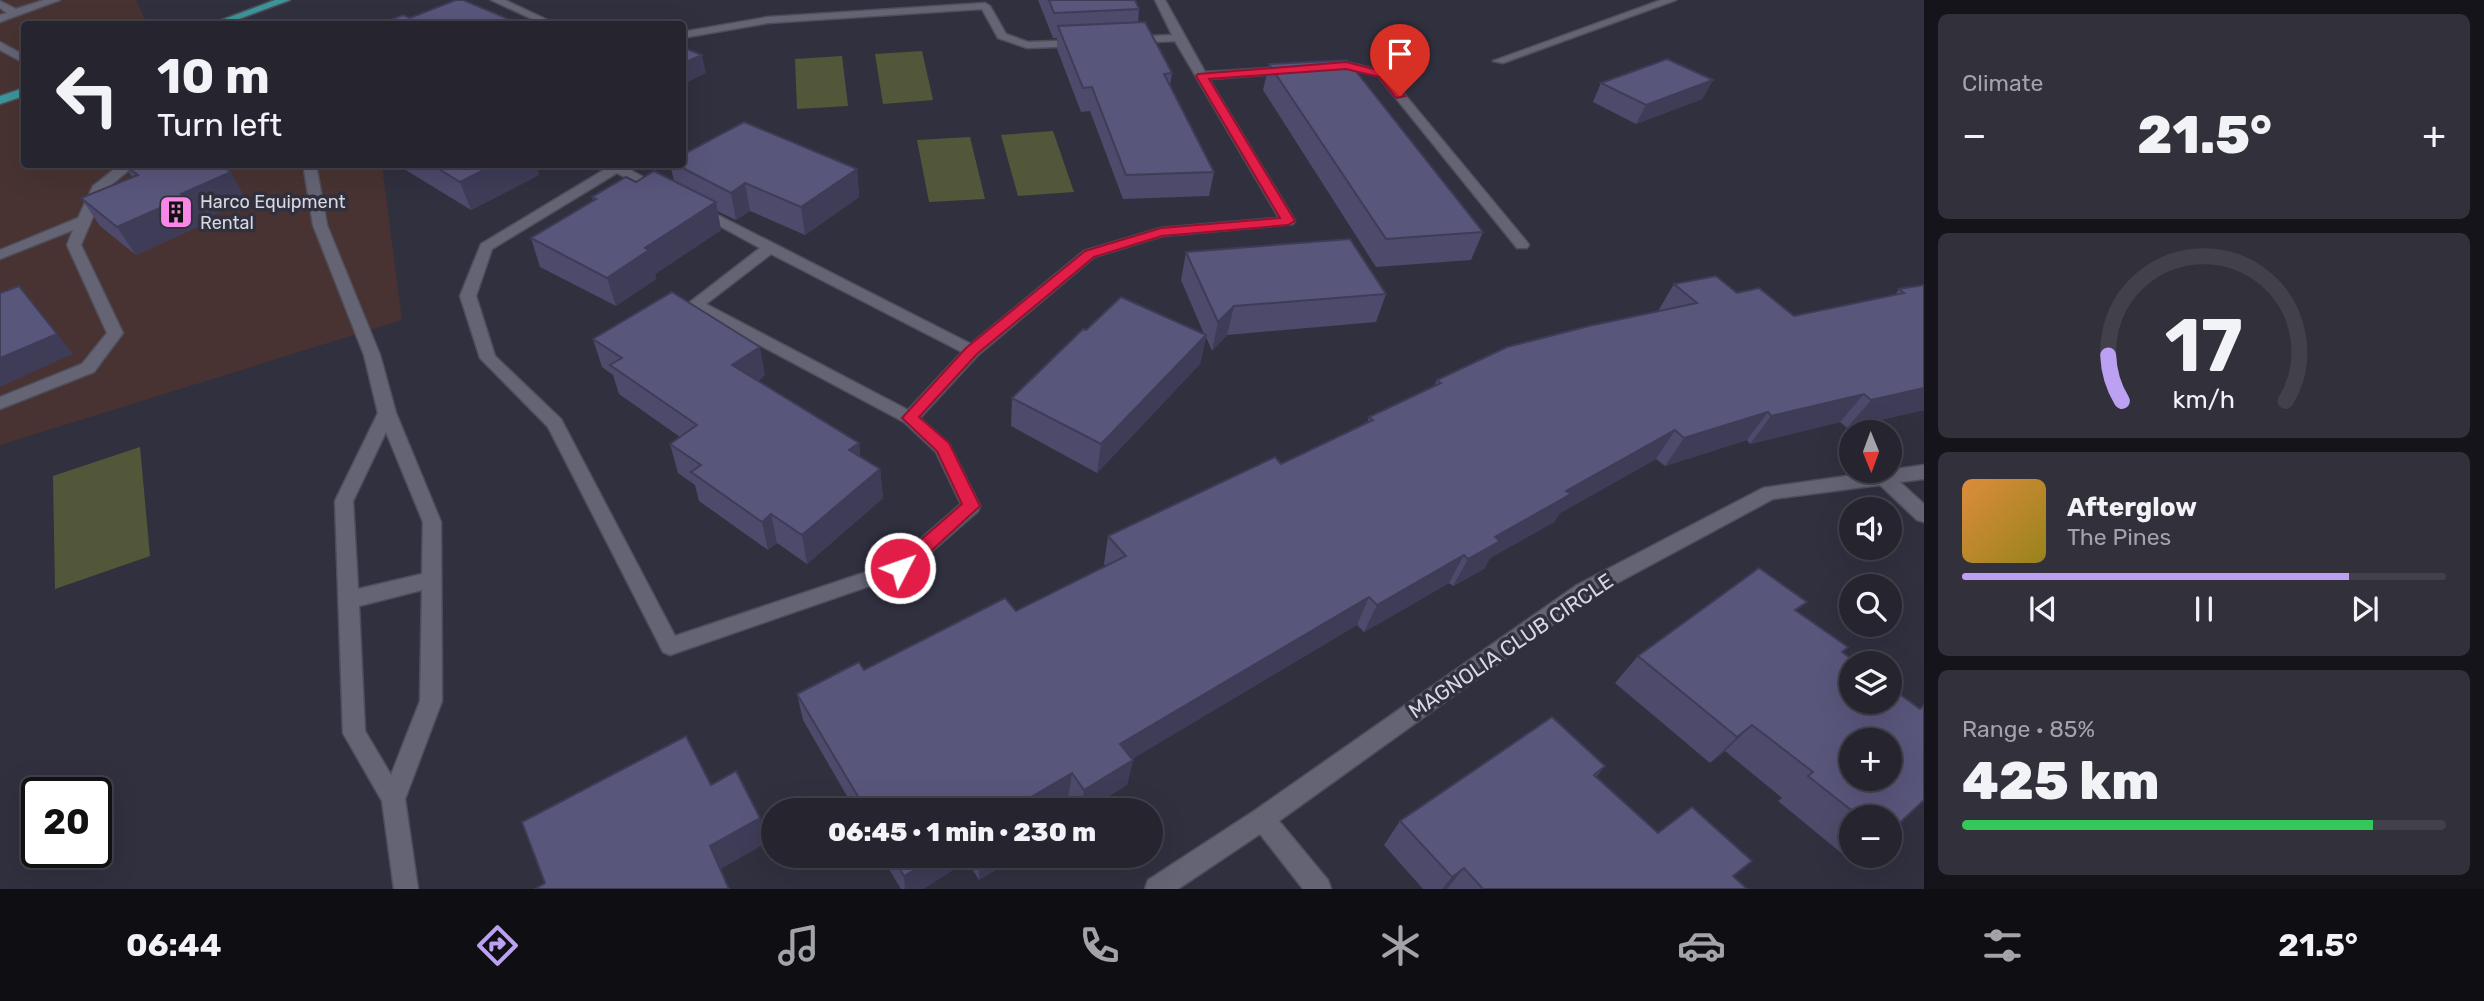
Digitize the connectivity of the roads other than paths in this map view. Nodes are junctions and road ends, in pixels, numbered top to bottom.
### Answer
1 (55, 0) edge
2 (285, 0) edge
3 (496, 0) edge
4 (1160, 0) edge
5 (1671, 0) edge
6 (984, 3) edge
7 (0, 4) edge
8 (15, 13) junction
9 (0, 19) edge
10 (228, 21) edge
11 (544, 21) edge
12 (686, 33) edge
13 (1179, 37) junction
14 (1123, 40) edge
15 (1096, 42) edge
16 (0, 45) edge
17 (21, 59) edge
18 (1499, 61) dead end
19 (1202, 76) junction
20 (21, 93) edge
21 (0, 100) edge
22 (125, 168) edge
23 (310, 168) edge
24 (609, 168) edge
25 (616, 168) edge
26 (84, 221) junction
27 (1522, 245) dead end
28 (770, 247) junction
29 (0, 255) edge
30 (972, 351) junction
31 (0, 403) edge
32 (387, 412) junction
33 (910, 418) junction
34 (1924, 472) edge
35 (1902, 476) edge
36 (1853, 483) edge
37 (1890, 483) edge
38 (1924, 516) edge
39 (432, 579) junction
40 (348, 600) junction
41 (393, 799) junction
42 (1262, 819) junction
43 (406, 889) edge
44 (1157, 889) edge
45 (1319, 889) edge

1 - 8 street
2 - 10 main road
3 - 11 street
4 - 13 street
5 - 18 street
6 - 12 street
6 - 15 street
7 - 8 street
8 - 9 street
13 - 14 street
13 - 19 street
16 - 17 street
19 - 27 street
19 - 30 street
20 - 21 main road
22 - 26 street
23 - 32 street
24 - 33 street
25 - 28 street
26 - 29 street
26 - 31 street
28 - 30 street
28 - 33 street
30 - 33 street
32 - 39 street
32 - 40 street
34 - 35 street, MAGNOLIA CLUB CIRCLE
36 - 42 street, MAGNOLIA CLUB CIRCLE
37 - 38 street
39 - 40 street
39 - 41 street
40 - 41 street
41 - 43 street
42 - 44 street, MAGNOLIA CLUB CIRCLE
42 - 45 street

